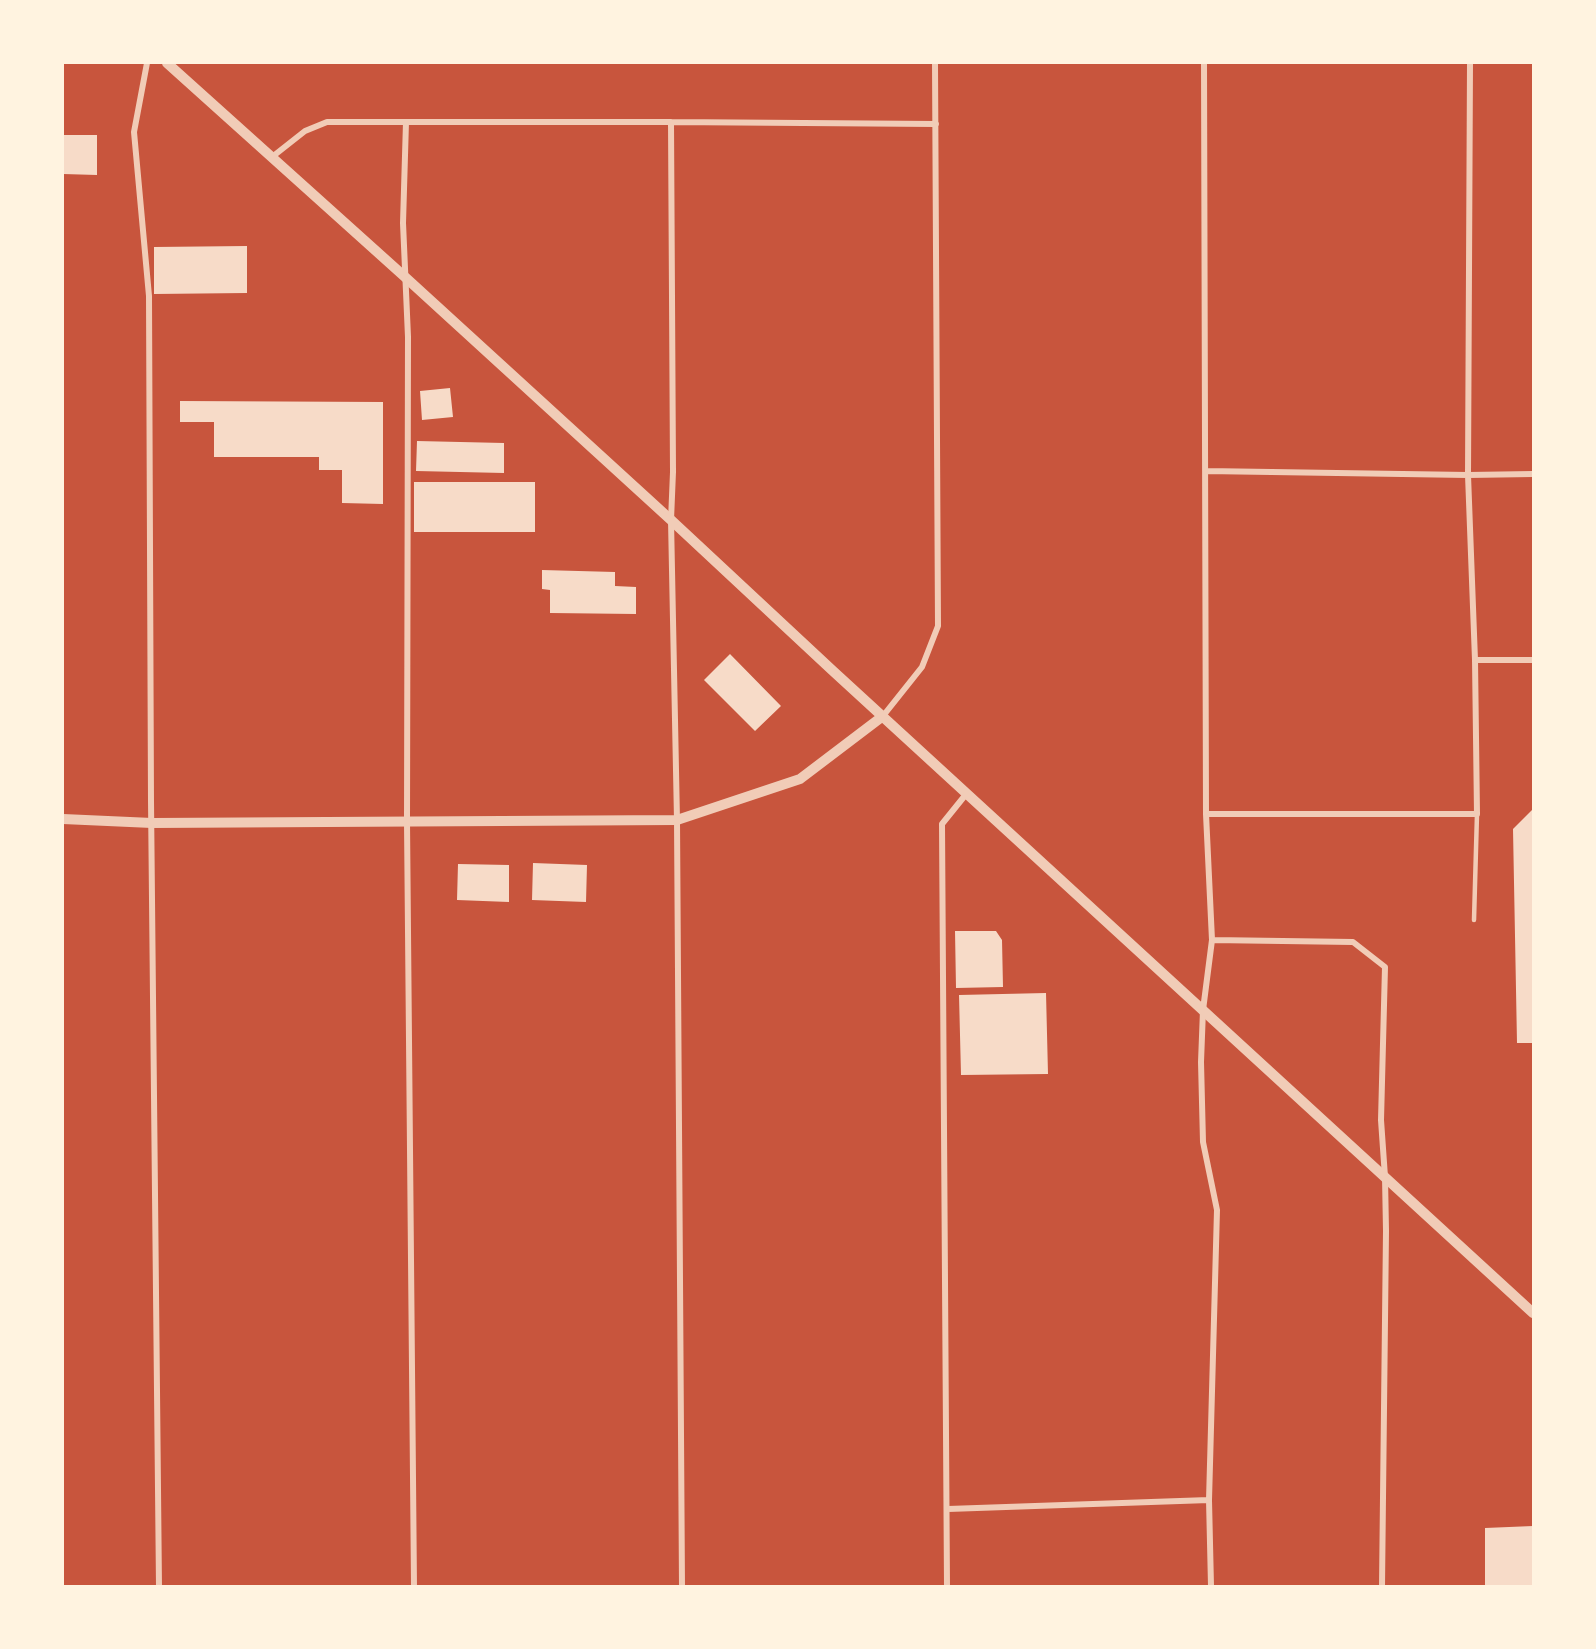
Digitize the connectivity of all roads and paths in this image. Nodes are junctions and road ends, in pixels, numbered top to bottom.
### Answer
1 (147, 63) edge
2 (167, 63) edge
3 (935, 63) edge
4 (1204, 63) edge
5 (1470, 63) edge
6 (406, 122) junction
7 (671, 122) junction
8 (936, 124) junction
9 (272, 157) junction
10 (405, 277) junction
11 (1206, 471) junction
12 (1533, 474) edge
13 (1468, 476) junction
14 (671, 520) junction
15 (1474, 660) junction
16 (1533, 660) edge
17 (883, 716) junction
18 (967, 793) junction
19 (1206, 814) junction
20 (1477, 814) junction
21 (63, 819) edge
22 (677, 820) junction
23 (406, 822) junction
24 (152, 823) junction
25 (1474, 920) dead end
26 (1212, 940) junction
27 (1203, 1010) junction
28 (1385, 1177) junction
29 (1533, 1313) edge
30 (1209, 1500) junction
31 (948, 1509) junction
32 (159, 1586) edge
33 (414, 1586) edge
34 (682, 1586) edge
35 (947, 1586) edge
36 (1211, 1586) edge
37 (1382, 1586) edge

1 - 24 street
2 - 9 street
3 - 8 street
4 - 11 street
5 - 13 street
6 - 7 street
6 - 9 street
6 - 10 street
7 - 8 street
7 - 14 street
8 - 17 street
9 - 10 street
10 - 14 street
10 - 23 street
11 - 13 street
11 - 19 street
12 - 13 street
13 - 15 street
14 - 17 street
14 - 22 street
15 - 16 street
15 - 20 street
17 - 18 street
17 - 22 street
18 - 27 street
18 - 31 street
19 - 20 street
19 - 26 street
20 - 25 lane
21 - 24 street
22 - 23 street
22 - 34 street
23 - 24 street
23 - 33 street
24 - 32 street
26 - 27 street
26 - 28 street
27 - 28 street
27 - 30 street
28 - 29 street
28 - 37 street
30 - 31 street
30 - 36 street
31 - 35 street

